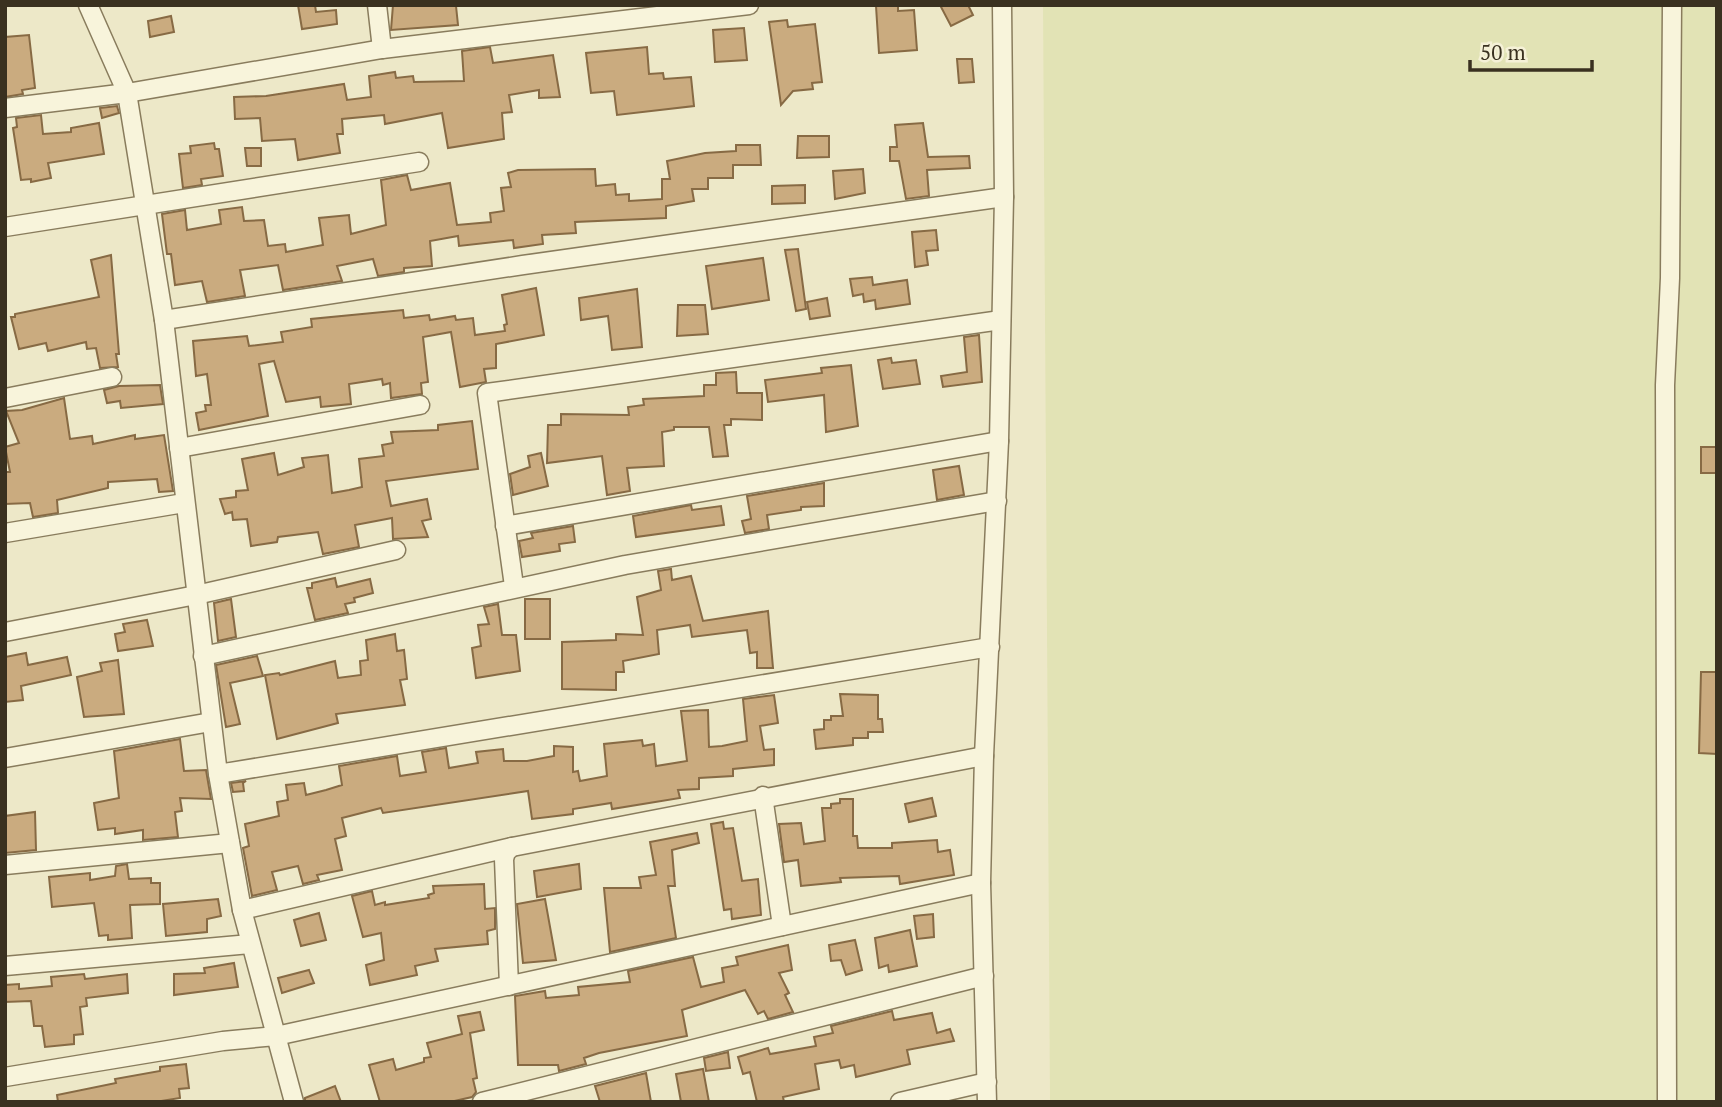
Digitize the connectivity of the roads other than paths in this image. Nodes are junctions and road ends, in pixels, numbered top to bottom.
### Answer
1 (88, 5) edge
2 (377, 5) edge
3 (749, 5) edge
4 (1002, 5) edge
5 (1672, 5) edge
6 (382, 49) junction
7 (127, 93) junction
8 (5, 108) edge
9 (419, 162) dead end
10 (1004, 197) junction
11 (143, 204) junction
12 (5, 227) edge
13 (164, 320) junction
14 (1001, 320) junction
15 (113, 377) dead end
16 (5, 398) edge
17 (420, 405) dead end
18 (999, 441) junction
19 (179, 448) junction
20 (997, 501) junction
21 (184, 503) junction
22 (505, 526) junction
23 (5, 533) edge
24 (396, 550) dead end
25 (513, 586) junction
26 (196, 595) junction
27 (5, 632) edge
28 (990, 647) junction
29 (203, 656) junction
30 (211, 722) junction
31 (984, 756) junction
32 (5, 758) edge
33 (218, 774) junction
34 (763, 796) junction
35 (230, 843) junction
36 (512, 847) junction
37 (5, 865) edge
38 (981, 883) junction
39 (242, 910) junction
40 (782, 926) junction
41 (250, 944) junction
42 (5, 966) edge
43 (984, 976) junction
44 (509, 986) junction
45 (276, 1036) junction
46 (5, 1077) edge
47 (987, 1082) junction
48 (294, 1102) edge
49 (482, 1102) edge
50 (900, 1102) edge
51 (987, 1102) edge
52 (1667, 1102) edge

1 - 7 street
2 - 6 street
3 - 6 street
4 - 10 street
5 - 52 street
6 - 7 street
7 - 8 street
7 - 11 street
9 - 11 street
10 - 13 street
10 - 14 street
11 - 12 street
11 - 13 street
13 - 19 street
14 - 18 street
14 - 22 street
15 - 16 street
17 - 19 street
18 - 20 street
18 - 22 street
19 - 21 street
20 - 25 street
20 - 28 street
21 - 23 street
21 - 26 street
22 - 25 street
24 - 26 street
25 - 29 street
26 - 27 street
26 - 29 street
28 - 31 street
28 - 33 street
29 - 30 street
30 - 32 street
30 - 33 street
31 - 34 street
31 - 38 street
33 - 35 street
34 - 36 street
34 - 40 street
35 - 37 street
35 - 39 street
36 - 39 street
36 - 44 street
38 - 40 street
38 - 43 street
39 - 41 street
40 - 44 street
41 - 42 street
41 - 45 street
43 - 47 street
43 - 49 street
44 - 45 street
45 - 46 street
45 - 48 street
47 - 50 street
47 - 51 street

